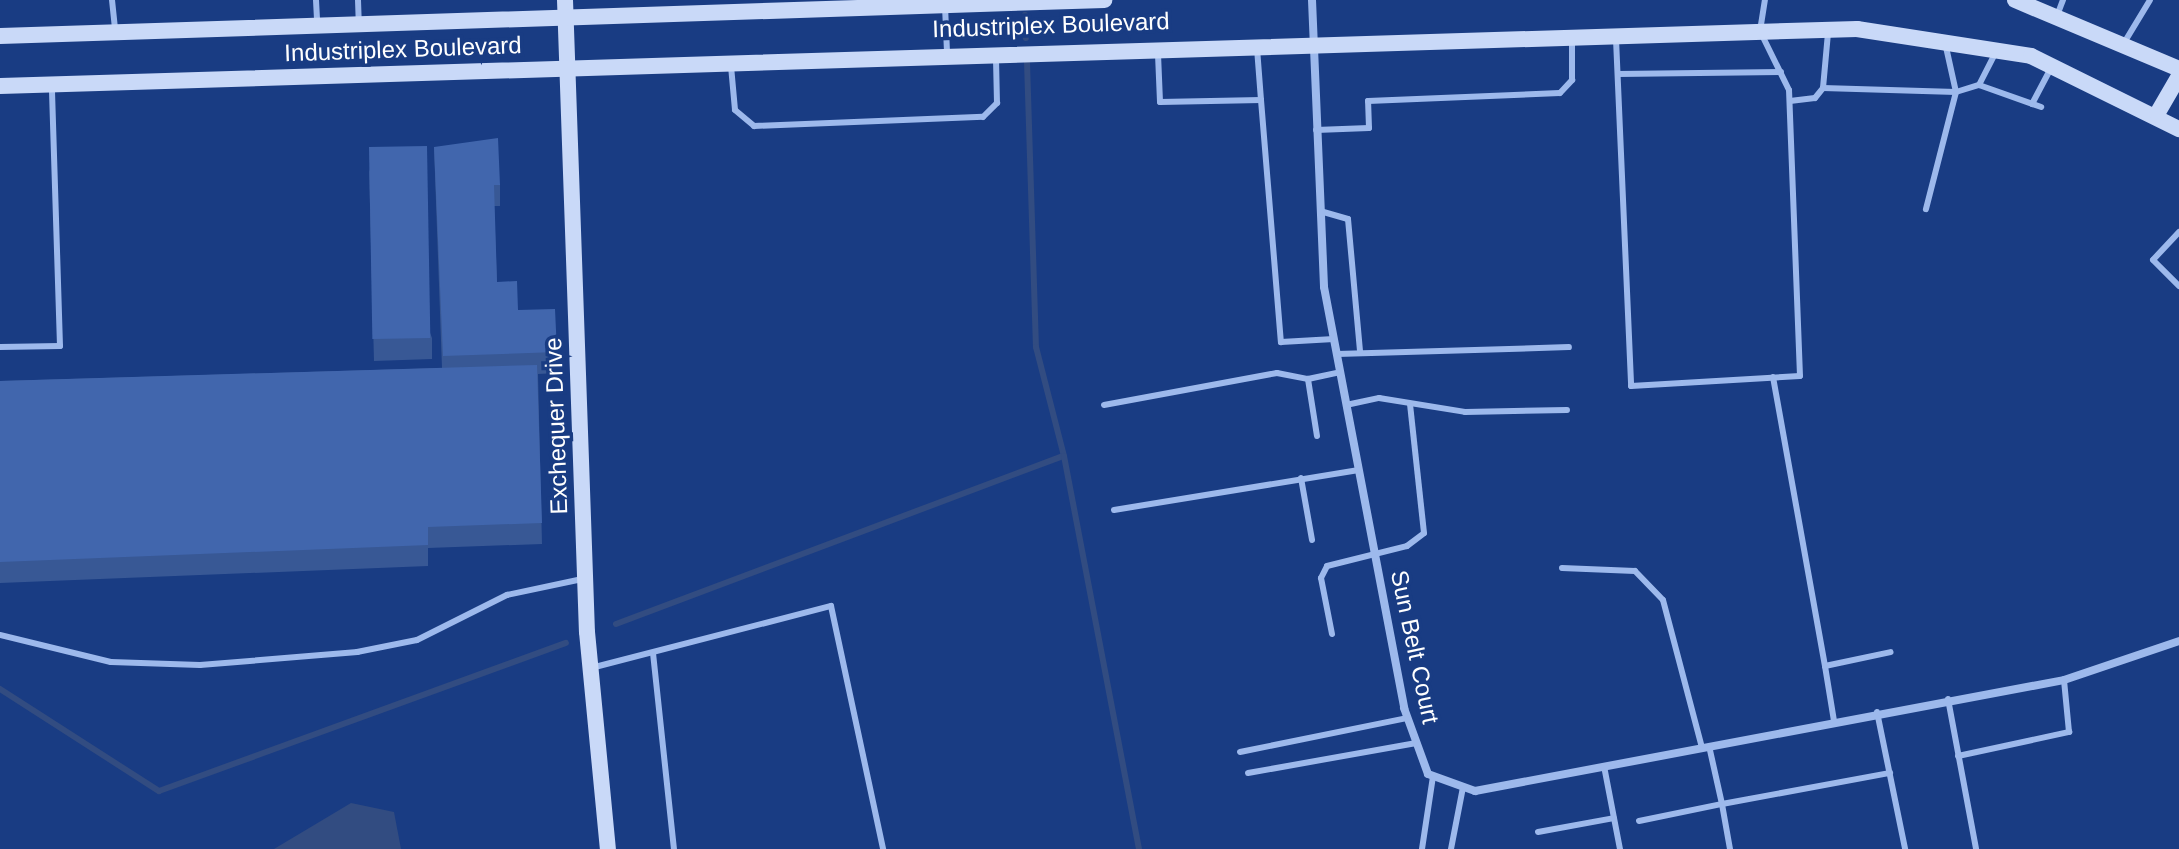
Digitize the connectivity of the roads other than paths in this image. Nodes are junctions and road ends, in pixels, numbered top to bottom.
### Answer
1 (112, 0) edge
2 (316, 0) edge
3 (358, 0) edge
4 (565, 0) edge
5 (1084, 0) edge
6 (1104, 0) edge
7 (1312, 0) edge
8 (1765, 0) edge
9 (2015, 0) edge
10 (2150, 0) edge
11 (818, 4) edge
12 (945, 6) junction
13 (2061, 6) edge
14 (566, 17) junction
15 (359, 24) junction
16 (317, 26) junction
17 (1829, 29) junction
18 (1760, 31) junction
19 (115, 33) junction
20 (1616, 34) junction
21 (1572, 35) junction
22 (0, 36) edge
23 (1944, 37) junction
24 (1312, 41) junction
25 (1257, 43) junction
26 (2124, 43) junction
27 (1157, 46) junction
28 (1998, 49) junction
29 (996, 51) junction
30 (947, 52) junction
31 (731, 61) junction
32 (2052, 65) junction
33 (569, 68) junction
34 (2179, 69) edge
35 (1781, 72) junction
36 (1618, 74) junction
37 (2179, 76) edge
38 (52, 84) junction
39 (1979, 85) junction
40 (0, 86) edge
41 (1823, 88) junction
42 (1956, 92) junction
43 (1261, 100) junction
44 (1790, 101) junction
45 (2032, 104) junction
46 (2041, 107) dead end
47 (2157, 114) junction
48 (2179, 129) edge
49 (1316, 130) junction
50 (1926, 209) dead end
51 (1320, 211) junction
52 (2179, 232) edge
53 (2179, 286) edge
54 (1334, 339) junction
55 (0, 347) edge
56 (1569, 347) dead end
57 (1360, 352) junction
58 (1337, 354) junction
59 (1340, 372) junction
60 (1773, 377) junction
61 (1308, 379) junction
62 (1410, 404) junction
63 (1104, 405) dead end
64 (1346, 405) junction
65 (1567, 410) dead end
66 (1317, 436) dead end
67 (1359, 470) junction
68 (1301, 478) junction
69 (1114, 510) dead end
70 (1312, 540) dead end
71 (1374, 553) junction
72 (1562, 568) dead end
73 (585, 579) junction
74 (1332, 634) dead end
75 (0, 635) edge
76 (2179, 641) edge
77 (1891, 652) dead end
78 (653, 653) junction
79 (1825, 666) junction
80 (591, 668) junction
81 (2064, 680) junction
82 (1948, 699) junction
83 (1877, 712) junction
84 (1407, 718) junction
85 (1834, 721) junction
86 (1416, 743) junction
87 (1706, 747) junction
88 (1240, 752) dead end
89 (1958, 756) junction
90 (1604, 766) junction
91 (1248, 773) dead end
92 (1890, 773) junction
93 (1433, 776) junction
94 (1463, 787) junction
95 (1722, 804) junction
96 (1614, 818) junction
97 (1639, 821) dead end
98 (1538, 832) dead end
99 (608, 849) edge
100 (674, 849) edge
101 (883, 849) edge
102 (1422, 849) edge
103 (1451, 849) edge
104 (1620, 849) edge
105 (1730, 849) edge
106 (1905, 849) edge
107 (1976, 849) edge

1 - 19 lane
2 - 16 lane
3 - 15 lane
4 - 14 street, Exchequer Drive
5 - 6 street, Industriplex Boulevard
5 - 12 street, Industriplex Boulevard
7 - 24 street, Sun Belt Court
8 - 18 lane
9 - 13 street
10 - 26 lane
11 - 12 street, Industriplex Boulevard
11 - 14 street, Industriplex Boulevard
12 - 30 lane
13 - 26 street
14 - 15 street, Industriplex Boulevard
14 - 33 street, Exchequer Drive
15 - 16 street, Industriplex Boulevard
16 - 19 street, Industriplex Boulevard
17 - 18 street, Industriplex Boulevard
17 - 23 street, Industriplex Boulevard
17 - 41 lane
18 - 20 street, Industriplex Boulevard
18 - 35 lane
19 - 22 street, Industriplex Boulevard
20 - 21 street, Industriplex Boulevard
20 - 36 lane
21 - 24 street, Industriplex Boulevard
21 - 49 lane
23 - 28 street, Industriplex Boulevard
23 - 42 lane
24 - 25 street, Industriplex Boulevard
24 - 49 street, Sun Belt Court
25 - 27 street, Industriplex Boulevard
25 - 43 lane
26 - 34 street
27 - 29 street, Industriplex Boulevard
27 - 43 lane
28 - 32 street, Industriplex Boulevard
28 - 39 lane
29 - 30 street, Industriplex Boulevard
29 - 31 lane
30 - 31 street, Industriplex Boulevard
31 - 33 street, Industriplex Boulevard
32 - 45 lane
32 - 47 street, Industriplex Boulevard
33 - 38 street, Industriplex Boulevard
33 - 73 street, Exchequer Drive
35 - 36 lane
35 - 44 lane
36 - 60 lane
37 - 47 street
38 - 40 street, Industriplex Boulevard
38 - 55 lane
39 - 42 lane
39 - 45 lane
41 - 42 lane
41 - 44 lane
42 - 50 lane
43 - 54 lane
44 - 60 lane
45 - 46 lane
47 - 48 street, Industriplex Boulevard
49 - 51 street, Sun Belt Court
51 - 54 street, Sun Belt Court
51 - 57 lane
52 - 53 lane
54 - 58 street, Sun Belt Court
56 - 57 lane
57 - 58 lane
58 - 59 street, Sun Belt Court
59 - 61 lane
59 - 64 street, Sun Belt Court
60 - 79 lane
61 - 63 lane
61 - 66 lane
62 - 64 lane
62 - 65 lane
62 - 71 lane
64 - 67 street, Sun Belt Court
67 - 68 lane
67 - 71 street, Sun Belt Court
68 - 69 lane
68 - 70 lane
71 - 74 lane
71 - 84 street, Sun Belt Court
72 - 87 lane
73 - 75 lane
73 - 80 street, Exchequer Drive
76 - 81 street
77 - 79 lane
78 - 80 lane
78 - 100 lane
78 - 101 lane
79 - 85 lane
80 - 99 street, Exchequer Drive
81 - 82 street
81 - 89 lane
82 - 83 street
82 - 89 lane
83 - 85 street
83 - 92 lane
84 - 86 street, Sun Belt Court
84 - 88 lane
85 - 87 street
86 - 91 lane
86 - 93 street, Sun Belt Court
87 - 90 street
87 - 95 lane
89 - 107 lane
90 - 94 street
90 - 96 lane
92 - 95 lane
92 - 106 lane
93 - 94 street
93 - 102 lane
94 - 103 lane
95 - 97 lane
95 - 105 lane
96 - 98 lane
96 - 104 lane

